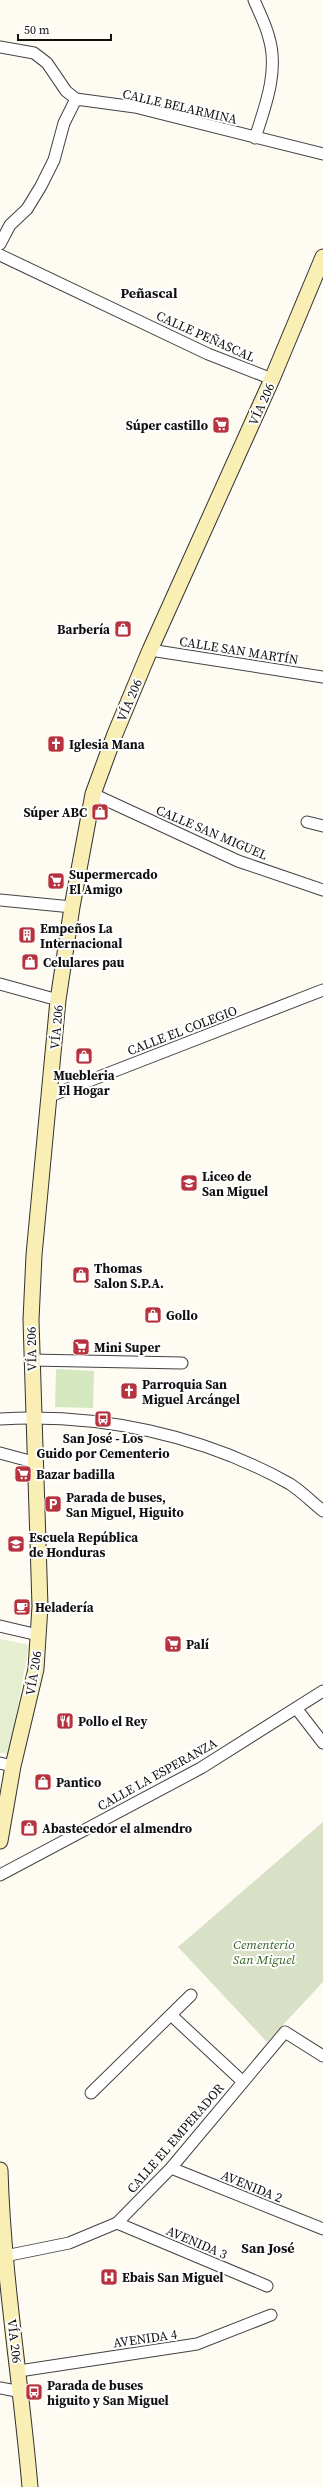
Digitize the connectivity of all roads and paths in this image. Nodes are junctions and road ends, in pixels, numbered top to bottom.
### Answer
1 (254, 0) edge
2 (0, 47) edge
3 (76, 99) junction
4 (255, 138) junction
5 (323, 154) edge
6 (0, 244) edge
7 (0, 255) edge
8 (323, 257) edge
9 (272, 379) junction
10 (150, 650) junction
11 (323, 677) edge
12 (93, 794) junction
13 (307, 822) dead end
14 (323, 826) edge
15 (323, 890) edge
16 (0, 900) edge
17 (72, 907) junction
18 (0, 984) edge
19 (323, 990) edge
20 (58, 1000) junction
21 (50, 1096) junction
22 (31, 1360) junction
23 (182, 1363) dead end
24 (32, 1417) junction
25 (0, 1419) edge
26 (0, 1453) edge
27 (37, 1463) junction
28 (323, 1511) edge
29 (0, 1626) edge
30 (38, 1635) junction
31 (323, 1691) edge
32 (296, 1708) junction
33 (323, 1743) edge
34 (7, 1765) edge
35 (0, 1841) edge
36 (0, 1875) edge
37 (191, 1995) dead end
38 (171, 2015) junction
39 (323, 2056) edge
40 (242, 2081) junction
41 (91, 2093) dead end
42 (170, 2168) junction
43 (0, 2170) edge
44 (117, 2223) junction
45 (323, 2229) edge
46 (5, 2256) junction
47 (267, 2286) dead end
48 (270, 2314) dead end
49 (19, 2370) junction
50 (0, 2388) edge
51 (22, 2392) junction
52 (30, 2487) edge

1 - 4 street
2 - 3 street
3 - 4 street, CALLE BELARMINA
3 - 6 street
4 - 5 street
7 - 9 street, CALLE PEÑASCAL
8 - 9 main road, VÍA 206
9 - 10 main road, VÍA 206
10 - 11 street, CALLE SAN MARTÍN
10 - 12 main road, VÍA 206
12 - 15 street, CALLE SAN MIGUEL
12 - 17 main road, VÍA 206
13 - 14 street
16 - 17 street
17 - 20 main road, VÍA 206
18 - 20 street
19 - 21 street, CALLE EL COLEGIO
20 - 21 main road, VÍA 206
21 - 22 main road, VÍA 206
22 - 23 street
22 - 24 main road, VÍA 206
24 - 25 street
24 - 27 main road, VÍA 206
24 - 28 street
26 - 27 street
27 - 30 main road, VÍA 206
29 - 30 street
30 - 34 main road, VÍA 206
31 - 32 street, CALLE LA ESPERANZA
32 - 33 street
32 - 36 street, CALLE LA ESPERANZA
34 - 35 main road, VÍA 206
37 - 38 street
38 - 40 street
38 - 41 street
39 - 40 street, CALLE EL EMPERADOR
40 - 42 street, CALLE EL EMPERADOR
42 - 44 street, CALLE EL EMPERADOR
42 - 45 street, AVENIDA 2
43 - 46 main road, VÍA 206
44 - 46 street, CALLE EL EMPERADOR
44 - 47 street, AVENIDA 3
46 - 49 main road, VÍA 206
48 - 49 street, AVENIDA 4
49 - 51 main road, VÍA 206
50 - 51 street
51 - 52 main road, VÍA 206

